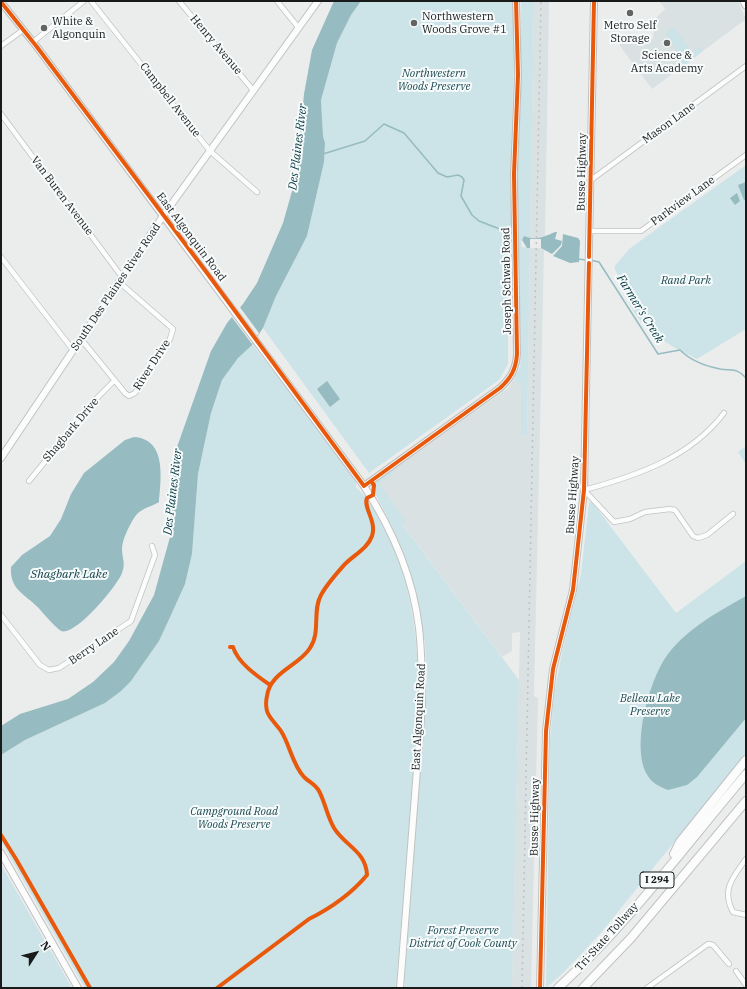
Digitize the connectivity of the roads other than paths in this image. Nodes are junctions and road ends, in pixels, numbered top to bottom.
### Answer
1 (84, 1) edge
2 (91, 1) edge
3 (179, 1) edge
4 (277, 1) edge
5 (318, 1) edge
6 (516, 1) edge
7 (594, 1) edge
8 (744, 1) edge
9 (1, 2) edge
10 (746, 5) edge
11 (298, 27) junction
12 (23, 30) junction
13 (33, 42) junction
14 (1, 46) edge
15 (746, 66) edge
16 (253, 90) junction
17 (1, 114) edge
18 (210, 151) junction
19 (746, 155) edge
20 (591, 180) junction
21 (257, 192) dead end
22 (163, 216) junction
23 (590, 231) junction
24 (1, 257) edge
25 (121, 279) junction
26 (173, 329) joint
27 (81, 339) junction
28 (73, 350) junction
29 (115, 380) junction
30 (724, 413) dead end
31 (1, 458) edge
32 (29, 481) dead end
33 (364, 486) junction
34 (584, 490) junction
35 (733, 514) dead end
36 (152, 546) dead end
37 (1, 614) edge
38 (746, 760) edge
39 (746, 774) edge
40 (746, 801) edge
41 (1, 853) edge
42 (746, 859) edge
43 (668, 867) junction
44 (746, 915) edge
45 (729, 964) dead end
46 (736, 972) dead end
47 (561, 985) edge
48 (746, 985) edge
49 (78, 988) edge
50 (400, 988) edge
51 (540, 988) edge
52 (583, 988) edge
53 (646, 988) edge

1 - 13 street
2 - 18 street, Campbell Avenue
3 - 16 street, Henry Avenue
4 - 11 street
5 - 11 main road, South Des Plaines River Road
6 - 33 street, Joseph Schwab Road
7 - 20 main road, Busse Highway
8 - 10 main road
9 - 12 street, East Algonquin Road
11 - 16 main road, South Des Plaines River Road
12 - 13 street, East Algonquin Road
12 - 14 street
13 - 22 street, East Algonquin Road
15 - 20 street, Mason Lane
16 - 18 main road, South Des Plaines River Road
17 - 25 street, Van Buren Avenue
18 - 21 street, Campbell Avenue
18 - 22 main road, South Des Plaines River Road
19 - 23 street, Parkview Lane
20 - 23 main road, Busse Highway
22 - 25 main road, South Des Plaines River Road
22 - 33 main road, East Algonquin Road
23 - 34 main road, Busse Highway
24 - 28 street
25 - 26 street, Van Buren Avenue
25 - 27 main road, South Des Plaines River Road
26 - 29 street, River Drive
27 - 28 main road, South Des Plaines River Road
27 - 29 street, River Drive
28 - 31 main road, South Des Plaines River Road
29 - 32 street, Shagbark Drive
30 - 34 street
33 - 50 main road, East Algonquin Road
34 - 35 street
34 - 51 main road, Busse Highway
36 - 37 street, Berry Lane
38 - 43 highway
39 - 43 highway, Tri-State Tollway / I 294
40 - 52 highway, Tri-State Tollway / I 294
41 - 49 main road
42 - 44 street
43 - 47 highway, Tri-State Tollway / I 294
45 - 53 street
46 - 48 street

